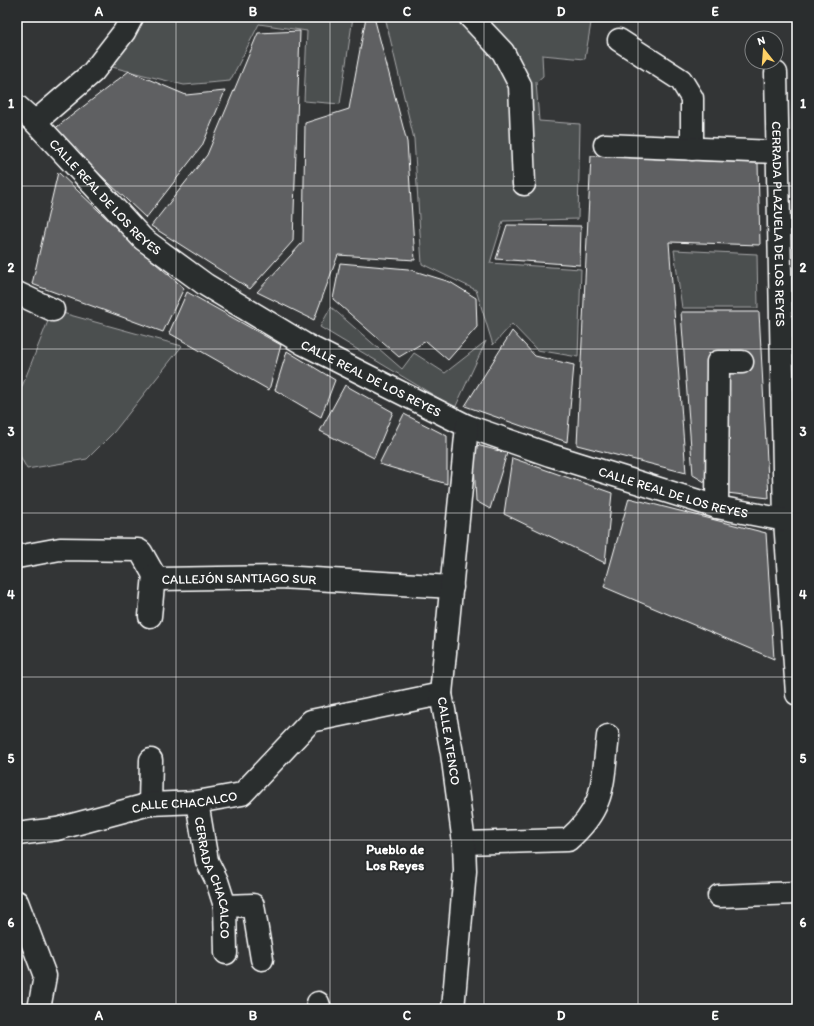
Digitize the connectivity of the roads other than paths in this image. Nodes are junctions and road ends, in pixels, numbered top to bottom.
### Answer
1 (132, 17) edge
2 (470, 17) edge
3 (618, 40) dead end
4 (776, 73) dead end
5 (17, 106) edge
6 (35, 122) junction
7 (605, 145) dead end
8 (692, 149) junction
9 (777, 152) junction
10 (524, 184) dead end
11 (17, 293) edge
12 (53, 310) dead end
13 (742, 362) dead end
14 (467, 426) junction
15 (717, 507) junction
16 (791, 520) edge
17 (17, 557) edge
18 (154, 575) junction
19 (452, 587) junction
20 (150, 616) dead end
21 (797, 693) edge
22 (441, 694) junction
23 (608, 736) dead end
24 (151, 760) dead end
25 (197, 802) junction
26 (150, 804) junction
27 (17, 834) edge
28 (464, 843) junction
29 (797, 894) edge
30 (719, 896) dead end
31 (17, 902) edge
32 (225, 906) junction
33 (226, 954) dead end
34 (262, 959) dead end
35 (39, 1009) edge
36 (453, 1009) edge

1 - 6 street
2 - 10 street
3 - 8 street
4 - 9 street, CERRADA PLAZUELA DE LOS REYES
5 - 6 street, CALLE REAL DE LOS REYES
6 - 14 street, CALLE REAL DE LOS REYES
7 - 8 street
8 - 9 street
9 - 16 street, CERRADA PLAZUELA DE LOS REYES
11 - 12 street
13 - 15 street
14 - 15 street, CALLE REAL DE LOS REYES
14 - 19 street, CALLE ATENCO
15 - 16 street, CALLE REAL DE LOS REYES
16 - 21 street, CERRADA PLAZUELA DE LOS REYES
17 - 18 street, CALLEJÓN SANTIAGO SUR
18 - 19 street, CALLEJÓN SANTIAGO SUR
18 - 20 street
19 - 22 street, CALLE ATENCO
22 - 25 street, CALLE CHACALCO
22 - 28 street, CALLE ATENCO
23 - 28 street
24 - 26 street
25 - 26 street, CALLE CHACALCO
25 - 32 street, CERRADA CHACALCO
26 - 27 street, CALLE CHACALCO
28 - 36 street, CALLE ATENCO
29 - 30 street
31 - 35 street
32 - 33 street, CERRADA CHACALCO
32 - 34 street

